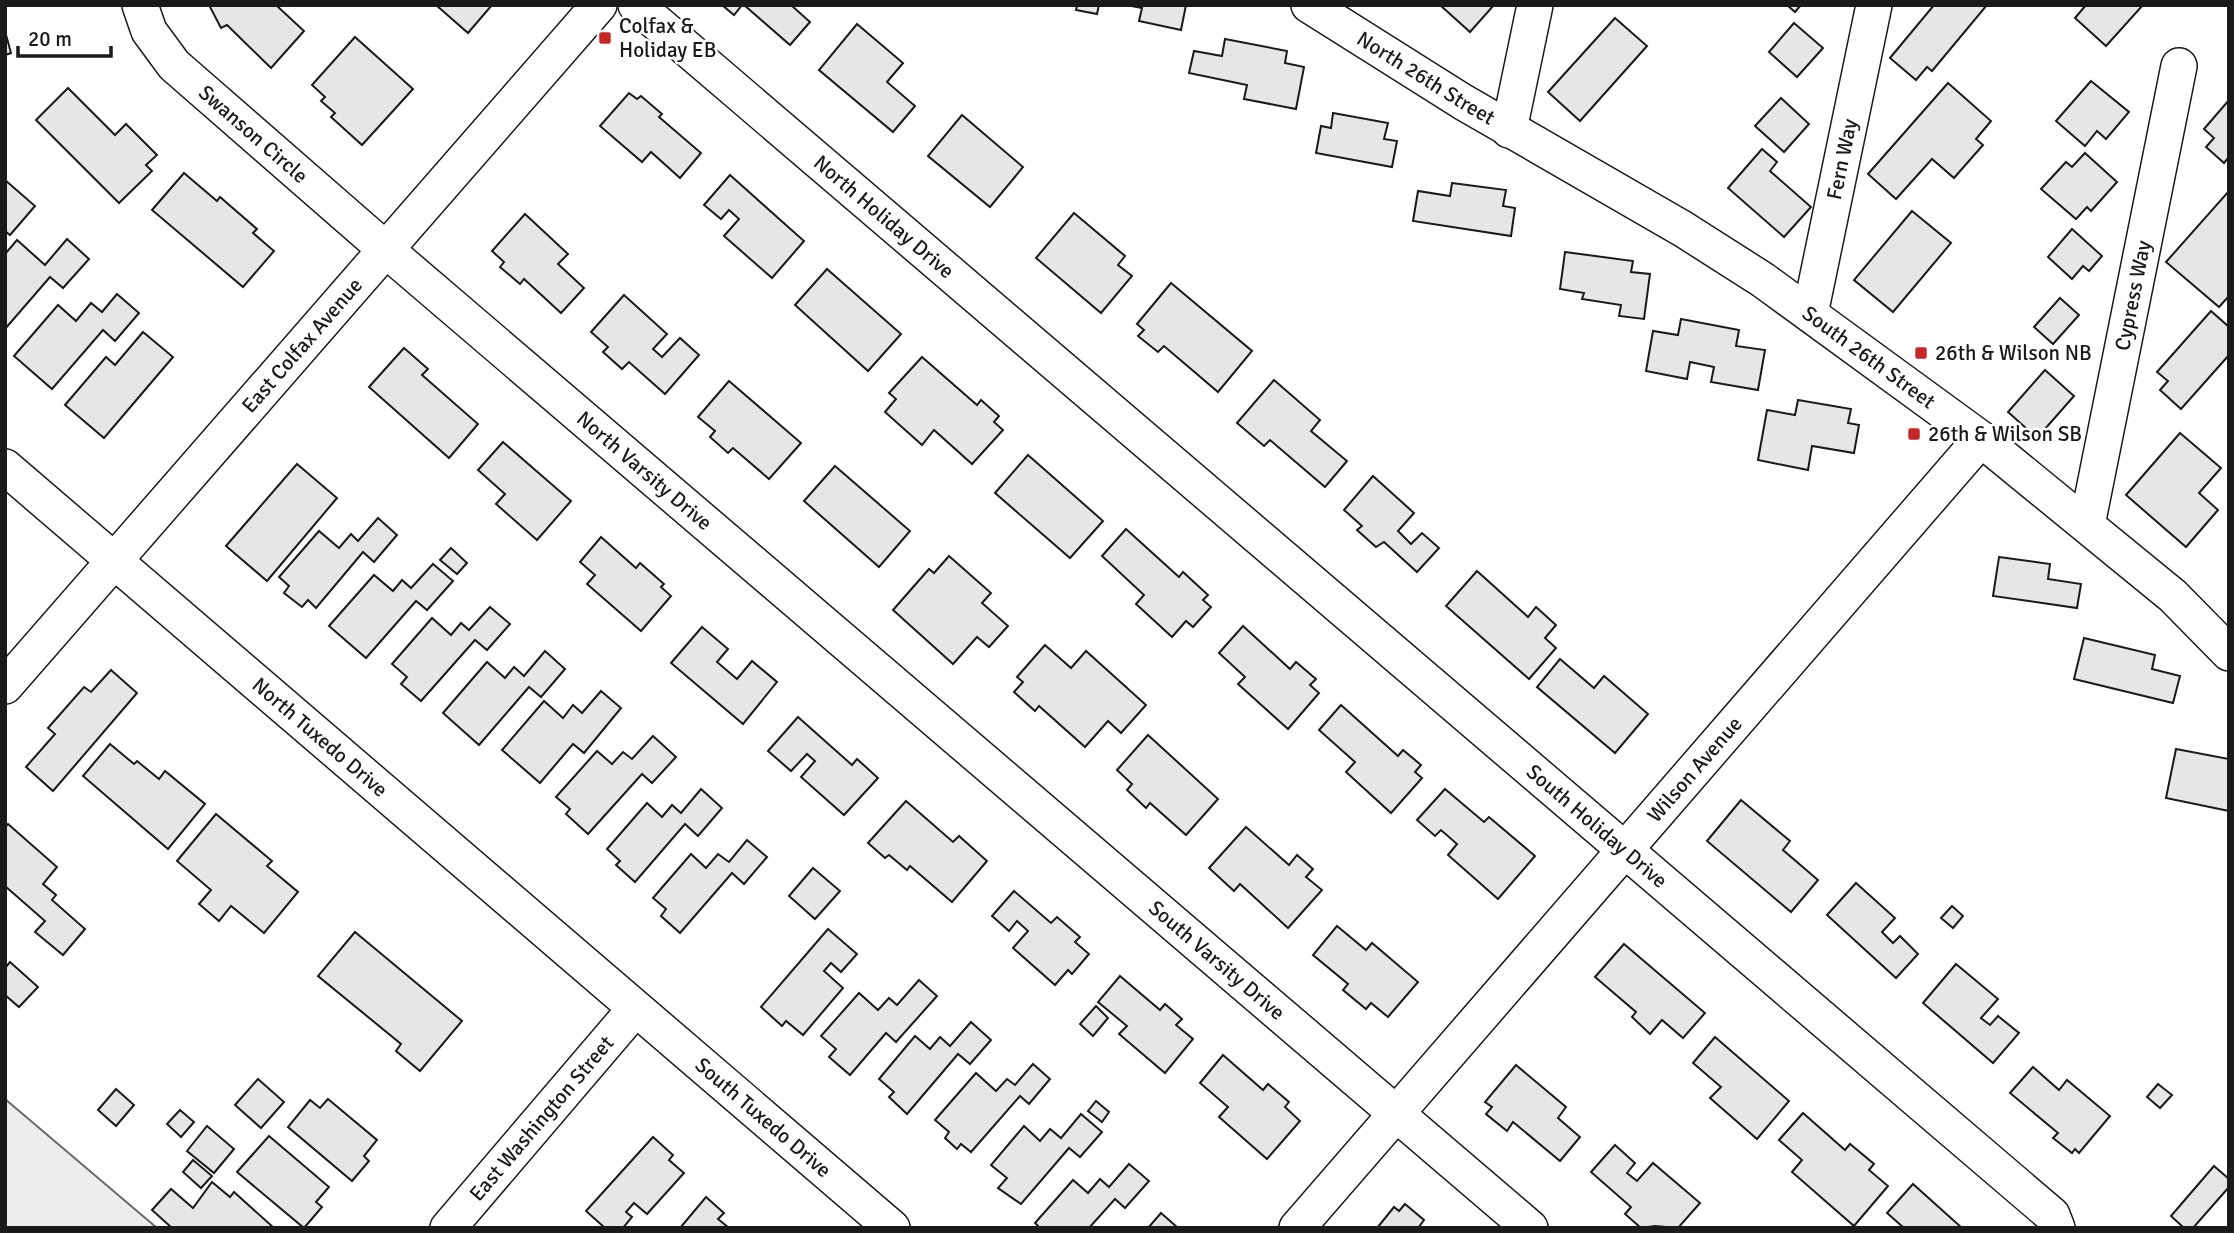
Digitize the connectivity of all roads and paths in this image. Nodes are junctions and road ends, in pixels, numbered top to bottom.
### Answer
1 (140, 5) edge
2 (599, 5) edge
3 (636, 5) edge
4 (1309, 5) edge
5 (1535, 5) edge
6 (1874, 5) edge
7 (2179, 66) dead end
8 (1509, 130) junction
9 (384, 249) junction
10 (1810, 314) junction
11 (1130, 428) joint
12 (1981, 439) junction
13 (5, 467) edge
14 (2087, 525) junction
15 (115, 561) junction
16 (2229, 653) edge
17 (5, 685) edge
18 (903, 693) joint
19 (1624, 850) junction
20 (635, 1009) junction
21 (1396, 1114) junction
22 (448, 1228) edge
23 (892, 1228) edge
24 (1297, 1228) edge
25 (1530, 1228) edge
26 (2057, 1228) edge

1 - 9 street, Swanson Circle
2 - 9 street, East Colfax Avenue
3 - 11 street, North Holiday Drive
4 - 8 street, North 26th Street
5 - 8 street
6 - 10 street, Fern Way
7 - 14 street, Cypress Way
8 - 10 street, South 26th Street
9 - 15 street, East Colfax Avenue
9 - 18 street, North Varsity Drive
10 - 12 street, South 26th Street
11 - 19 street, South Holiday Drive
12 - 14 street, South 26th Street
12 - 19 street, Wilson Avenue
13 - 15 street, North Tuxedo Drive
14 - 16 street, South 26th Street
15 - 17 street, East Colfax Avenue
15 - 20 street, North Tuxedo Drive
18 - 21 street, South Varsity Drive
19 - 21 street, Wilson Avenue
19 - 26 street, South Holiday Drive
20 - 22 street, East Washington Street
20 - 23 street, South Tuxedo Drive
21 - 24 street, Wilson Avenue
21 - 25 street, South Varsity Drive

